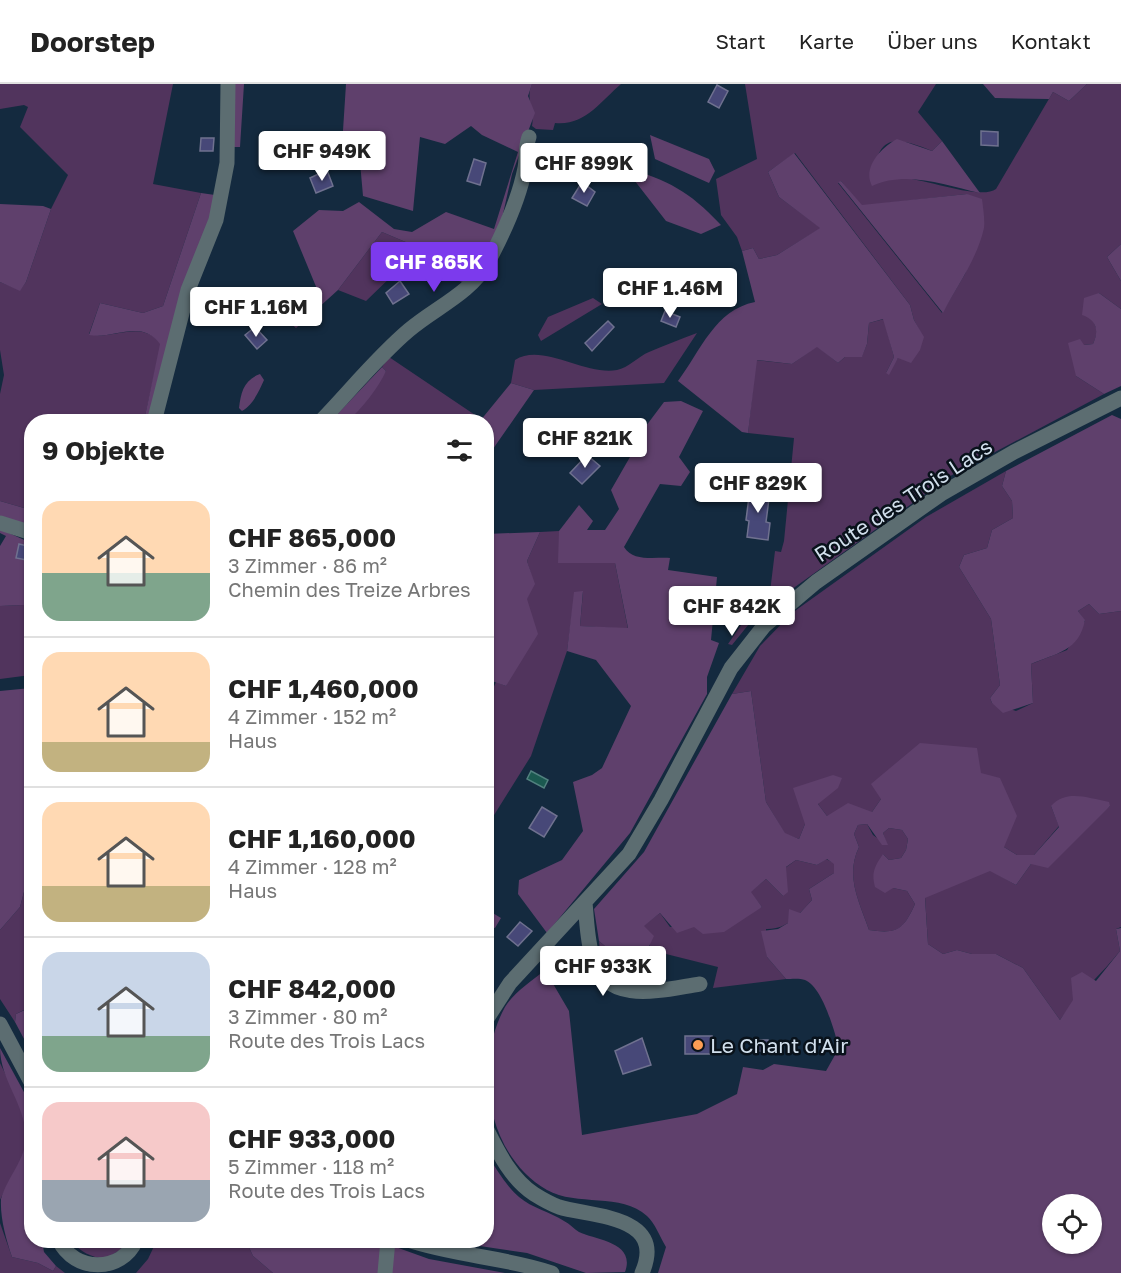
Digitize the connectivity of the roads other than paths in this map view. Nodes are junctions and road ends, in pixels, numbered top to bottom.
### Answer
1 (228, 84) edge
2 (527, 142) dead end
3 (1121, 398) edge
4 (156, 414) edge
5 (328, 414) edge
6 (0, 523) edge
7 (24, 530) edge
8 (585, 903) junction
9 (700, 984) dead end
10 (494, 1008) edge
11 (0, 1024) edge
12 (24, 1069) edge
13 (494, 1142) edge
14 (63, 1248) edge
15 (132, 1248) edge
16 (387, 1248) edge
17 (435, 1248) edge
18 (122, 1269) edge
19 (385, 1273) edge
20 (552, 1273) edge
21 (642, 1273) edge

1 - 4 street
2 - 5 street
3 - 8 street, Route des Trois Lacs
6 - 7 street
8 - 9 street
8 - 10 street, Route des Trois Lacs
11 - 12 street
13 - 21 street
14 - 18 street
15 - 18 street
16 - 19 street
17 - 20 street

